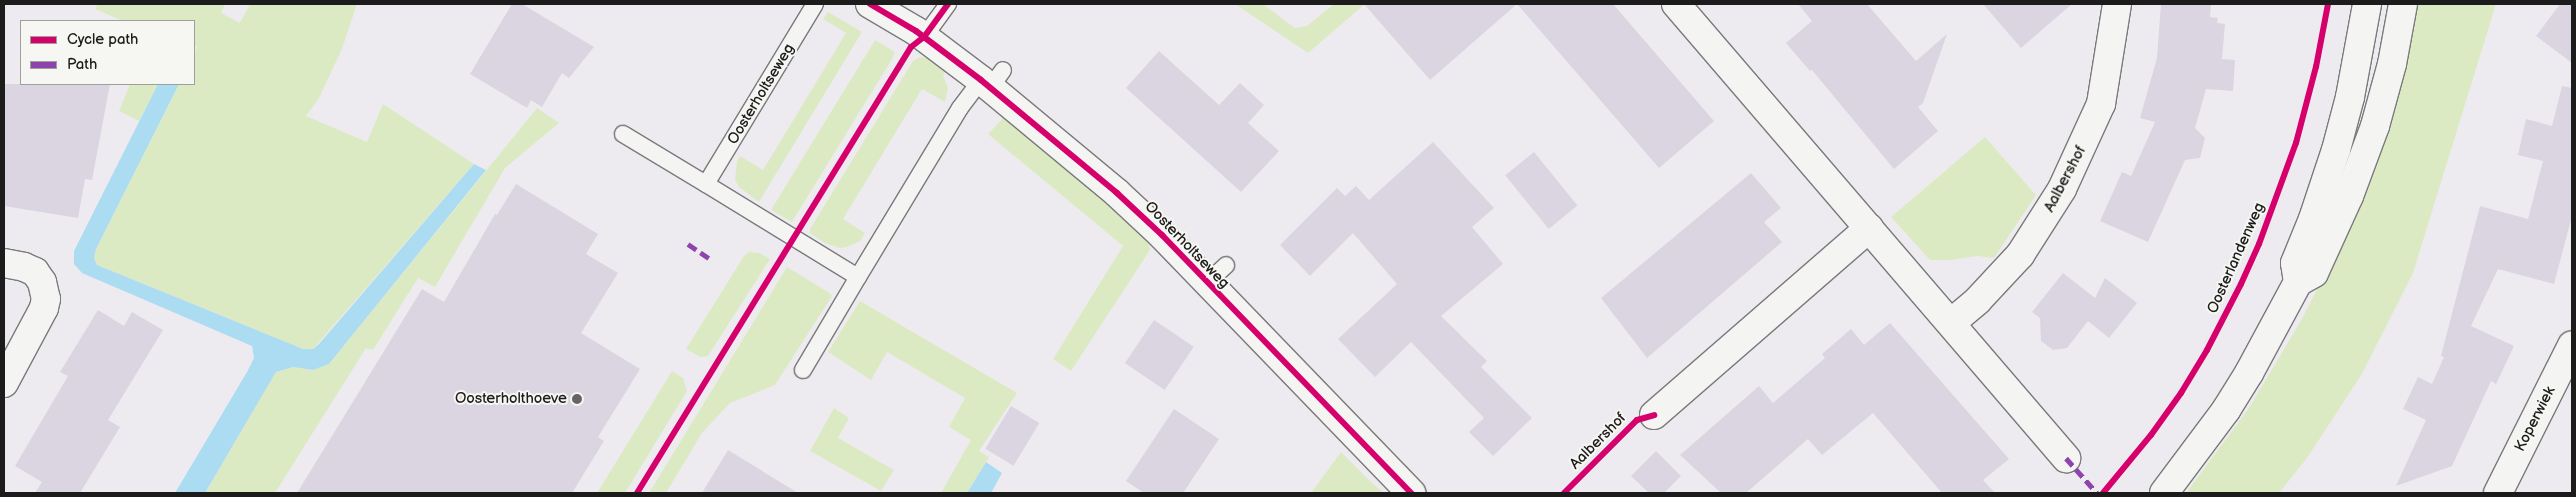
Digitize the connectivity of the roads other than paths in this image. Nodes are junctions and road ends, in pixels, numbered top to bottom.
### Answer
1 (816, 4) edge
2 (870, 4) edge
3 (948, 4) edge
4 (1676, 4) edge
5 (2117, 4) edge
6 (2367, 4) edge
7 (2403, 4) edge
8 (924, 37) junction
9 (992, 79) junction
10 (623, 134) dead end
11 (706, 184) junction
12 (1869, 228) junction
13 (4, 263) edge
14 (858, 277) junction
15 (2298, 282) junction
16 (1951, 323) junction
17 (2572, 345) edge
18 (803, 370) dead end
19 (4, 383) edge
20 (1654, 415) dead end
21 (2066, 458) dead end
22 (1411, 493) edge
23 (2164, 493) edge
24 (2498, 493) edge

1 - 11 lane, Oosterholtseweg
2 - 8 street, Oosterholtseweg
3 - 8 lane
4 - 12 street
5 - 16 street, Aalbershof
6 - 15 street
7 - 15 street
8 - 9 street, Oosterholtseweg
9 - 14 lane
9 - 22 street, Oosterholtseweg
10 - 11 lane
11 - 14 lane
12 - 16 street
12 - 20 street
13 - 19 street
14 - 18 lane
15 - 23 street
16 - 21 street
17 - 24 street, Koperwiek

